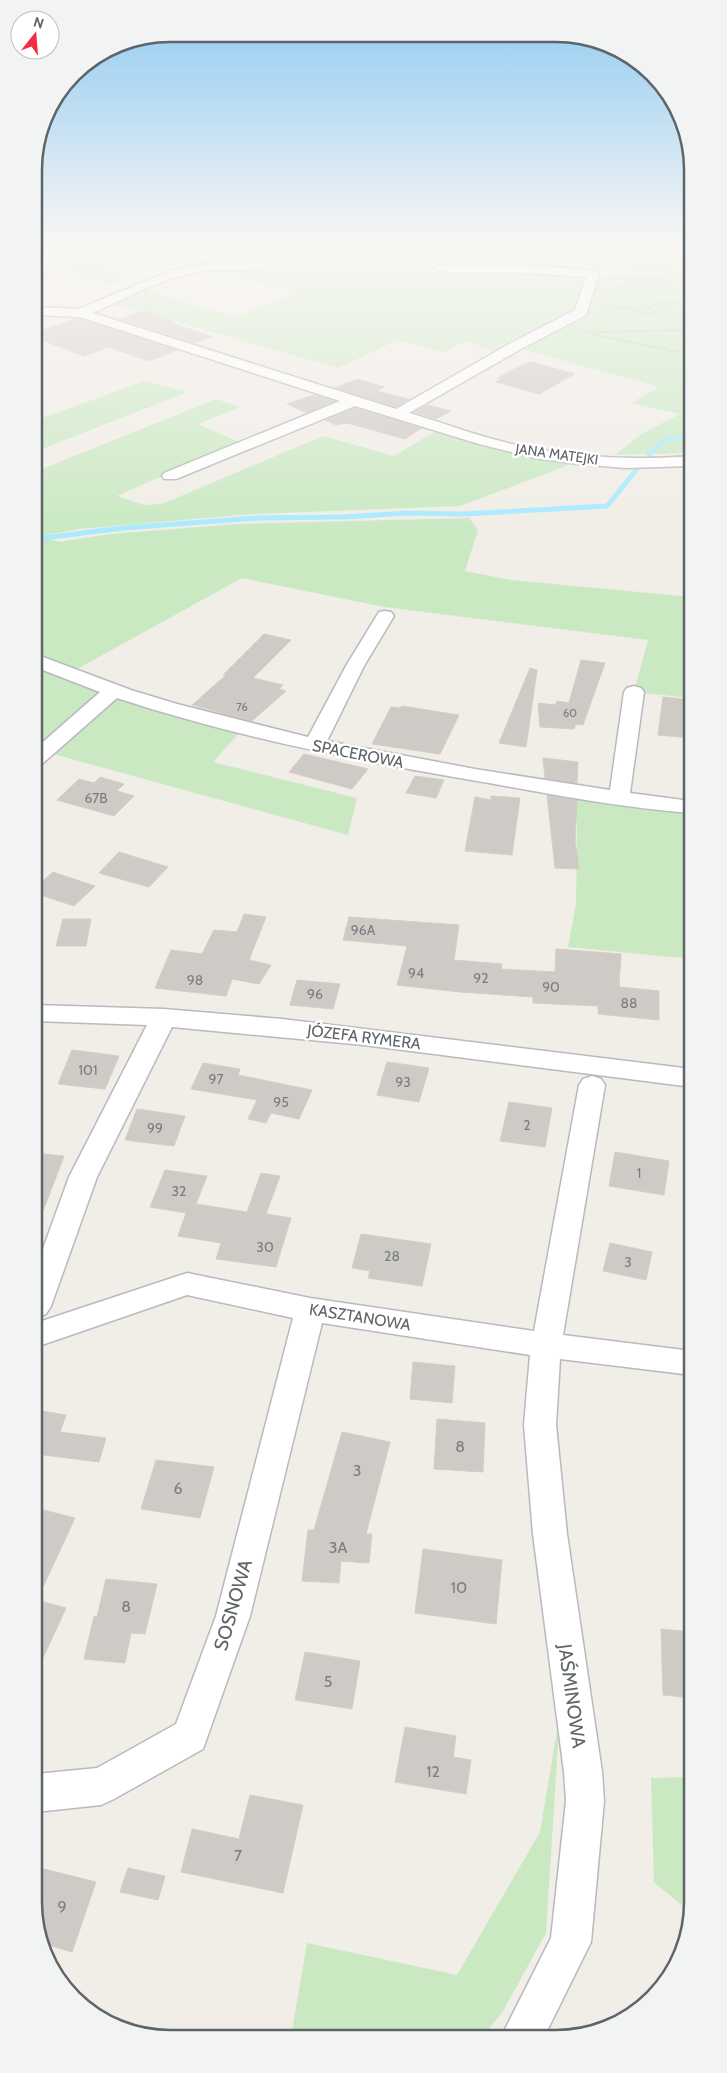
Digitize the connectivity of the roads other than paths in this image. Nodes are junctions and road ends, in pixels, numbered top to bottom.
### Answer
1 (164, 340) edge
2 (529, 340) edge
3 (354, 401) junction
4 (397, 414) junction
5 (684, 462) edge
6 (170, 476) dead end
7 (385, 616) dead end
8 (43, 663) edge
9 (112, 691) junction
10 (634, 692) dead end
11 (314, 746) junction
12 (43, 753) edge
13 (619, 798) junction
14 (684, 806) edge
15 (43, 1013) edge
16 (164, 1017) junction
17 (684, 1077) edge
18 (592, 1085) dead end
19 (43, 1287) edge
20 (310, 1310) junction
21 (43, 1333) edge
22 (546, 1345) junction
23 (684, 1362) edge
24 (43, 1791) edge
25 (526, 2030) edge

1 - 3 street, JANA MATEJKI
2 - 4 street
3 - 4 street, JANA MATEJKI
3 - 6 street
4 - 5 street, JANA MATEJKI
7 - 11 street
8 - 9 street, SPACEROWA
9 - 11 street, SPACEROWA
9 - 12 street
10 - 13 street
11 - 13 street, SPACEROWA
13 - 14 street, SPACEROWA
15 - 16 street, JÓZEFA RYMERA
16 - 17 street, JÓZEFA RYMERA
16 - 19 street
18 - 22 street, JAŚMINOWA
20 - 21 street, KASZTANOWA
20 - 22 street, KASZTANOWA
20 - 24 street, SOSNOWA
22 - 23 street, KASZTANOWA
22 - 25 street, JAŚMINOWA

